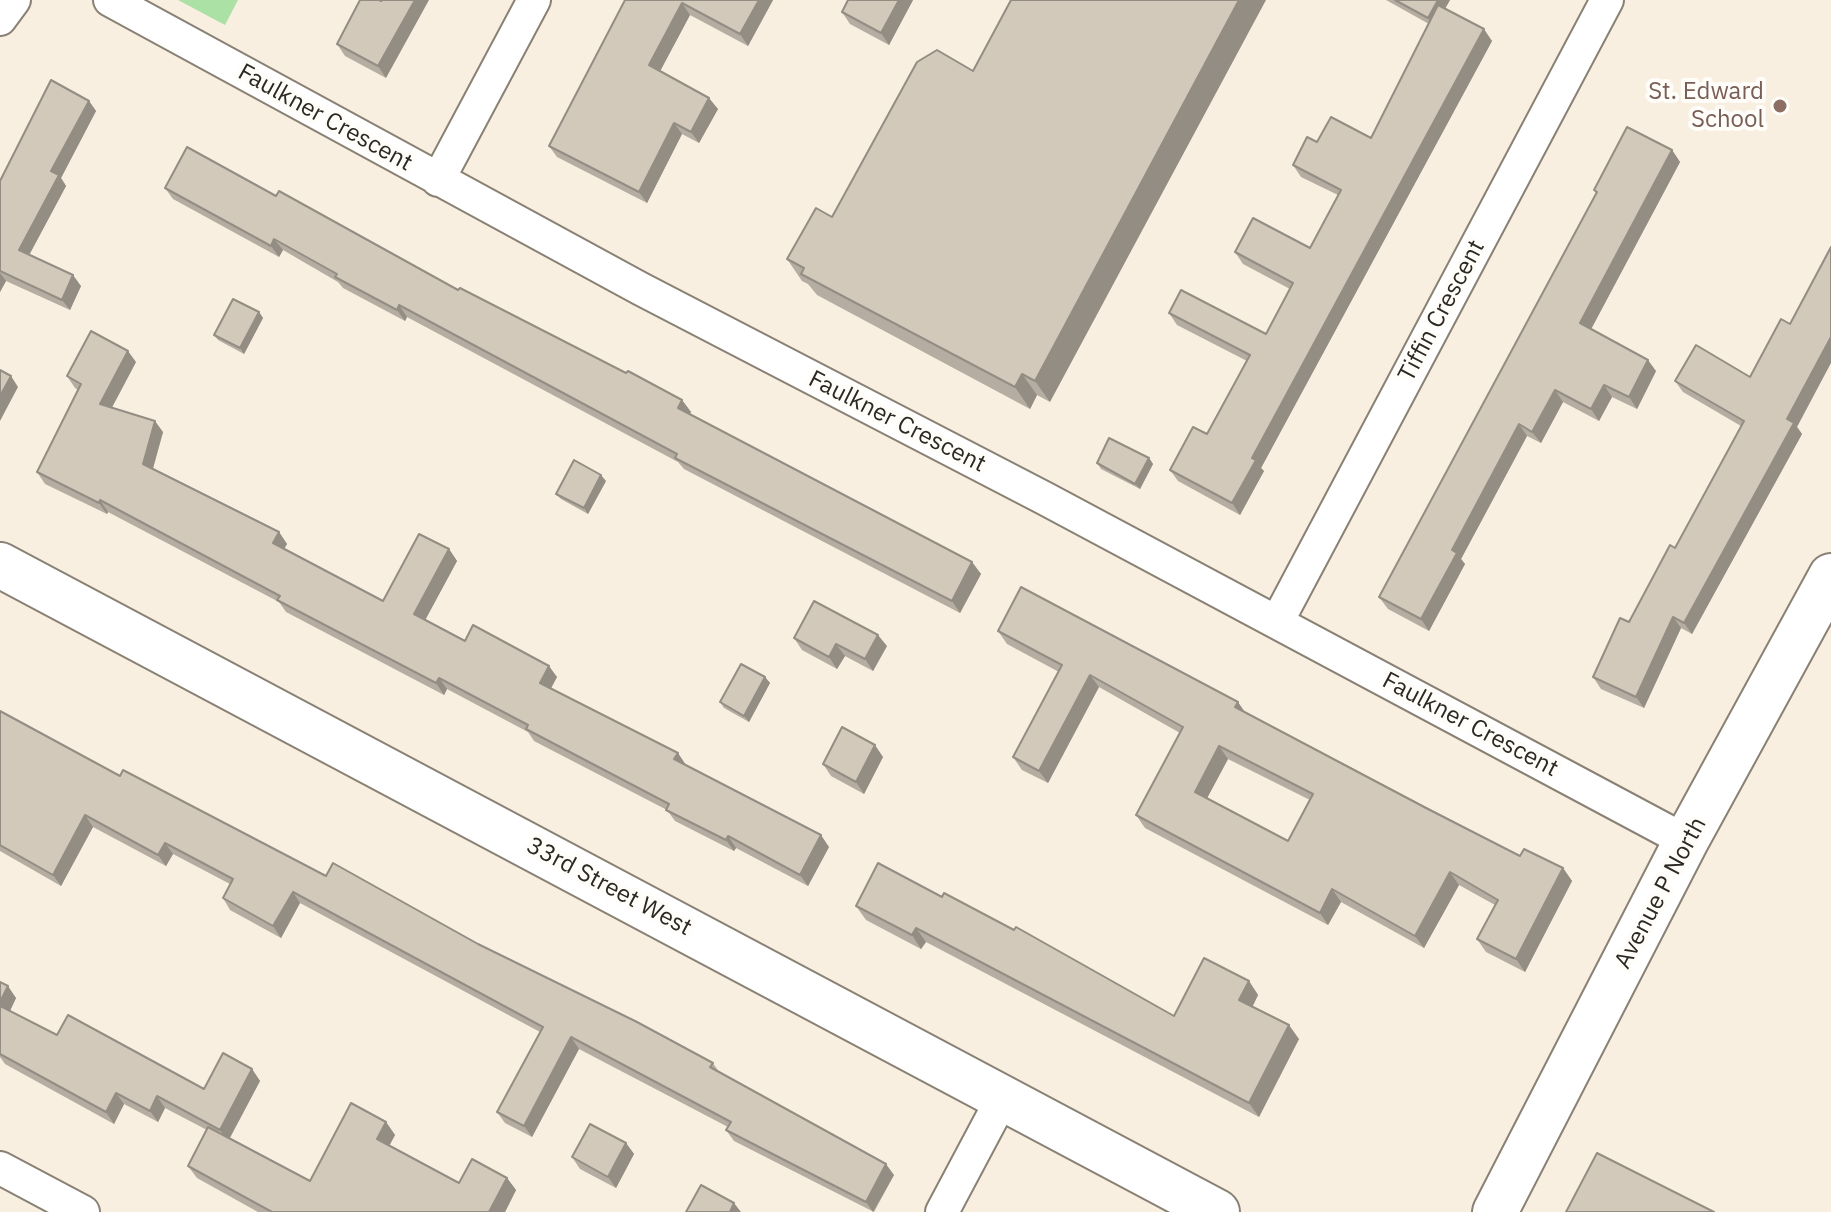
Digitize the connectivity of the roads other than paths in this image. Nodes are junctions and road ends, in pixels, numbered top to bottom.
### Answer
1 (14, 0) edge
2 (110, 0) edge
3 (534, 0) edge
4 (1607, 0) edge
5 (0, 19) edge
6 (438, 180) junction
7 (0, 565) edge
8 (1831, 576) edge
9 (1277, 622) junction
10 (1686, 841) junction
11 (1002, 1099) junction
12 (0, 1168) edge
13 (83, 1212) edge
14 (942, 1212) edge
15 (1217, 1212) edge
16 (1495, 1212) edge

1 - 5 street
2 - 6 street, Faulkner Crescent
3 - 6 street
4 - 9 street, Tiffin Crescent
6 - 9 street, Faulkner Crescent
7 - 11 main road, 33rd Street West
8 - 10 main road, Avenue P North
9 - 10 street, Faulkner Crescent
10 - 16 main road, Avenue P North
11 - 14 street
11 - 15 main road, 33rd Street West
12 - 13 street

